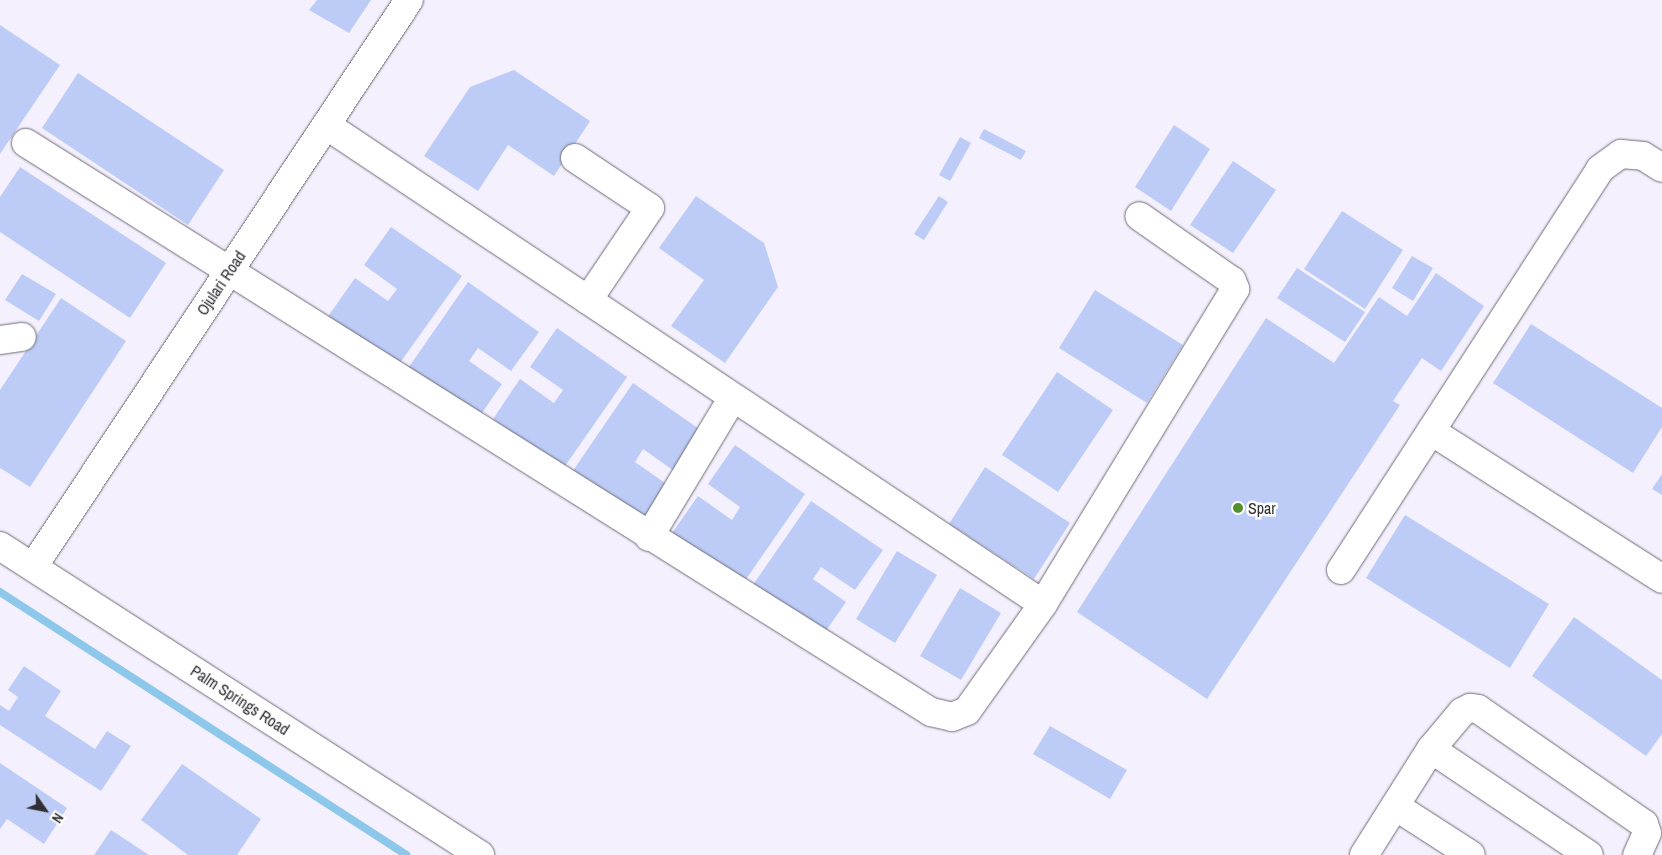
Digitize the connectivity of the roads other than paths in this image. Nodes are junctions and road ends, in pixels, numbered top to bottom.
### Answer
1 (409, 0) edge
2 (326, 125) junction
3 (26, 143) dead end
4 (575, 158) dead end
5 (1662, 168) edge
6 (1138, 216) dead end
7 (230, 270) junction
8 (588, 300) junction
9 (732, 399) junction
10 (1431, 430) junction
11 (649, 538) junction
12 (0, 546) edge
13 (33, 567) junction
14 (1341, 570) dead end
15 (1662, 579) edge
16 (1043, 604) junction
17 (1431, 749) junction
18 (1395, 806) junction
19 (480, 855) edge
20 (1364, 855) edge
21 (1471, 855) edge
22 (1589, 855) edge
23 (1636, 855) edge

1 - 2 street, Ojulari Road
2 - 7 street, Ojulari Road
2 - 8 street
3 - 7 street
4 - 8 street
5 - 10 street
6 - 16 street
7 - 11 street
7 - 13 street, Ojulari Road
8 - 9 street
9 - 11 street
9 - 16 street
10 - 14 street
10 - 15 street
11 - 16 street
12 - 13 street, Palm Springs Road
13 - 19 street, Palm Springs Road
17 - 18 street
17 - 22 street
17 - 23 street
18 - 20 street
18 - 21 street

